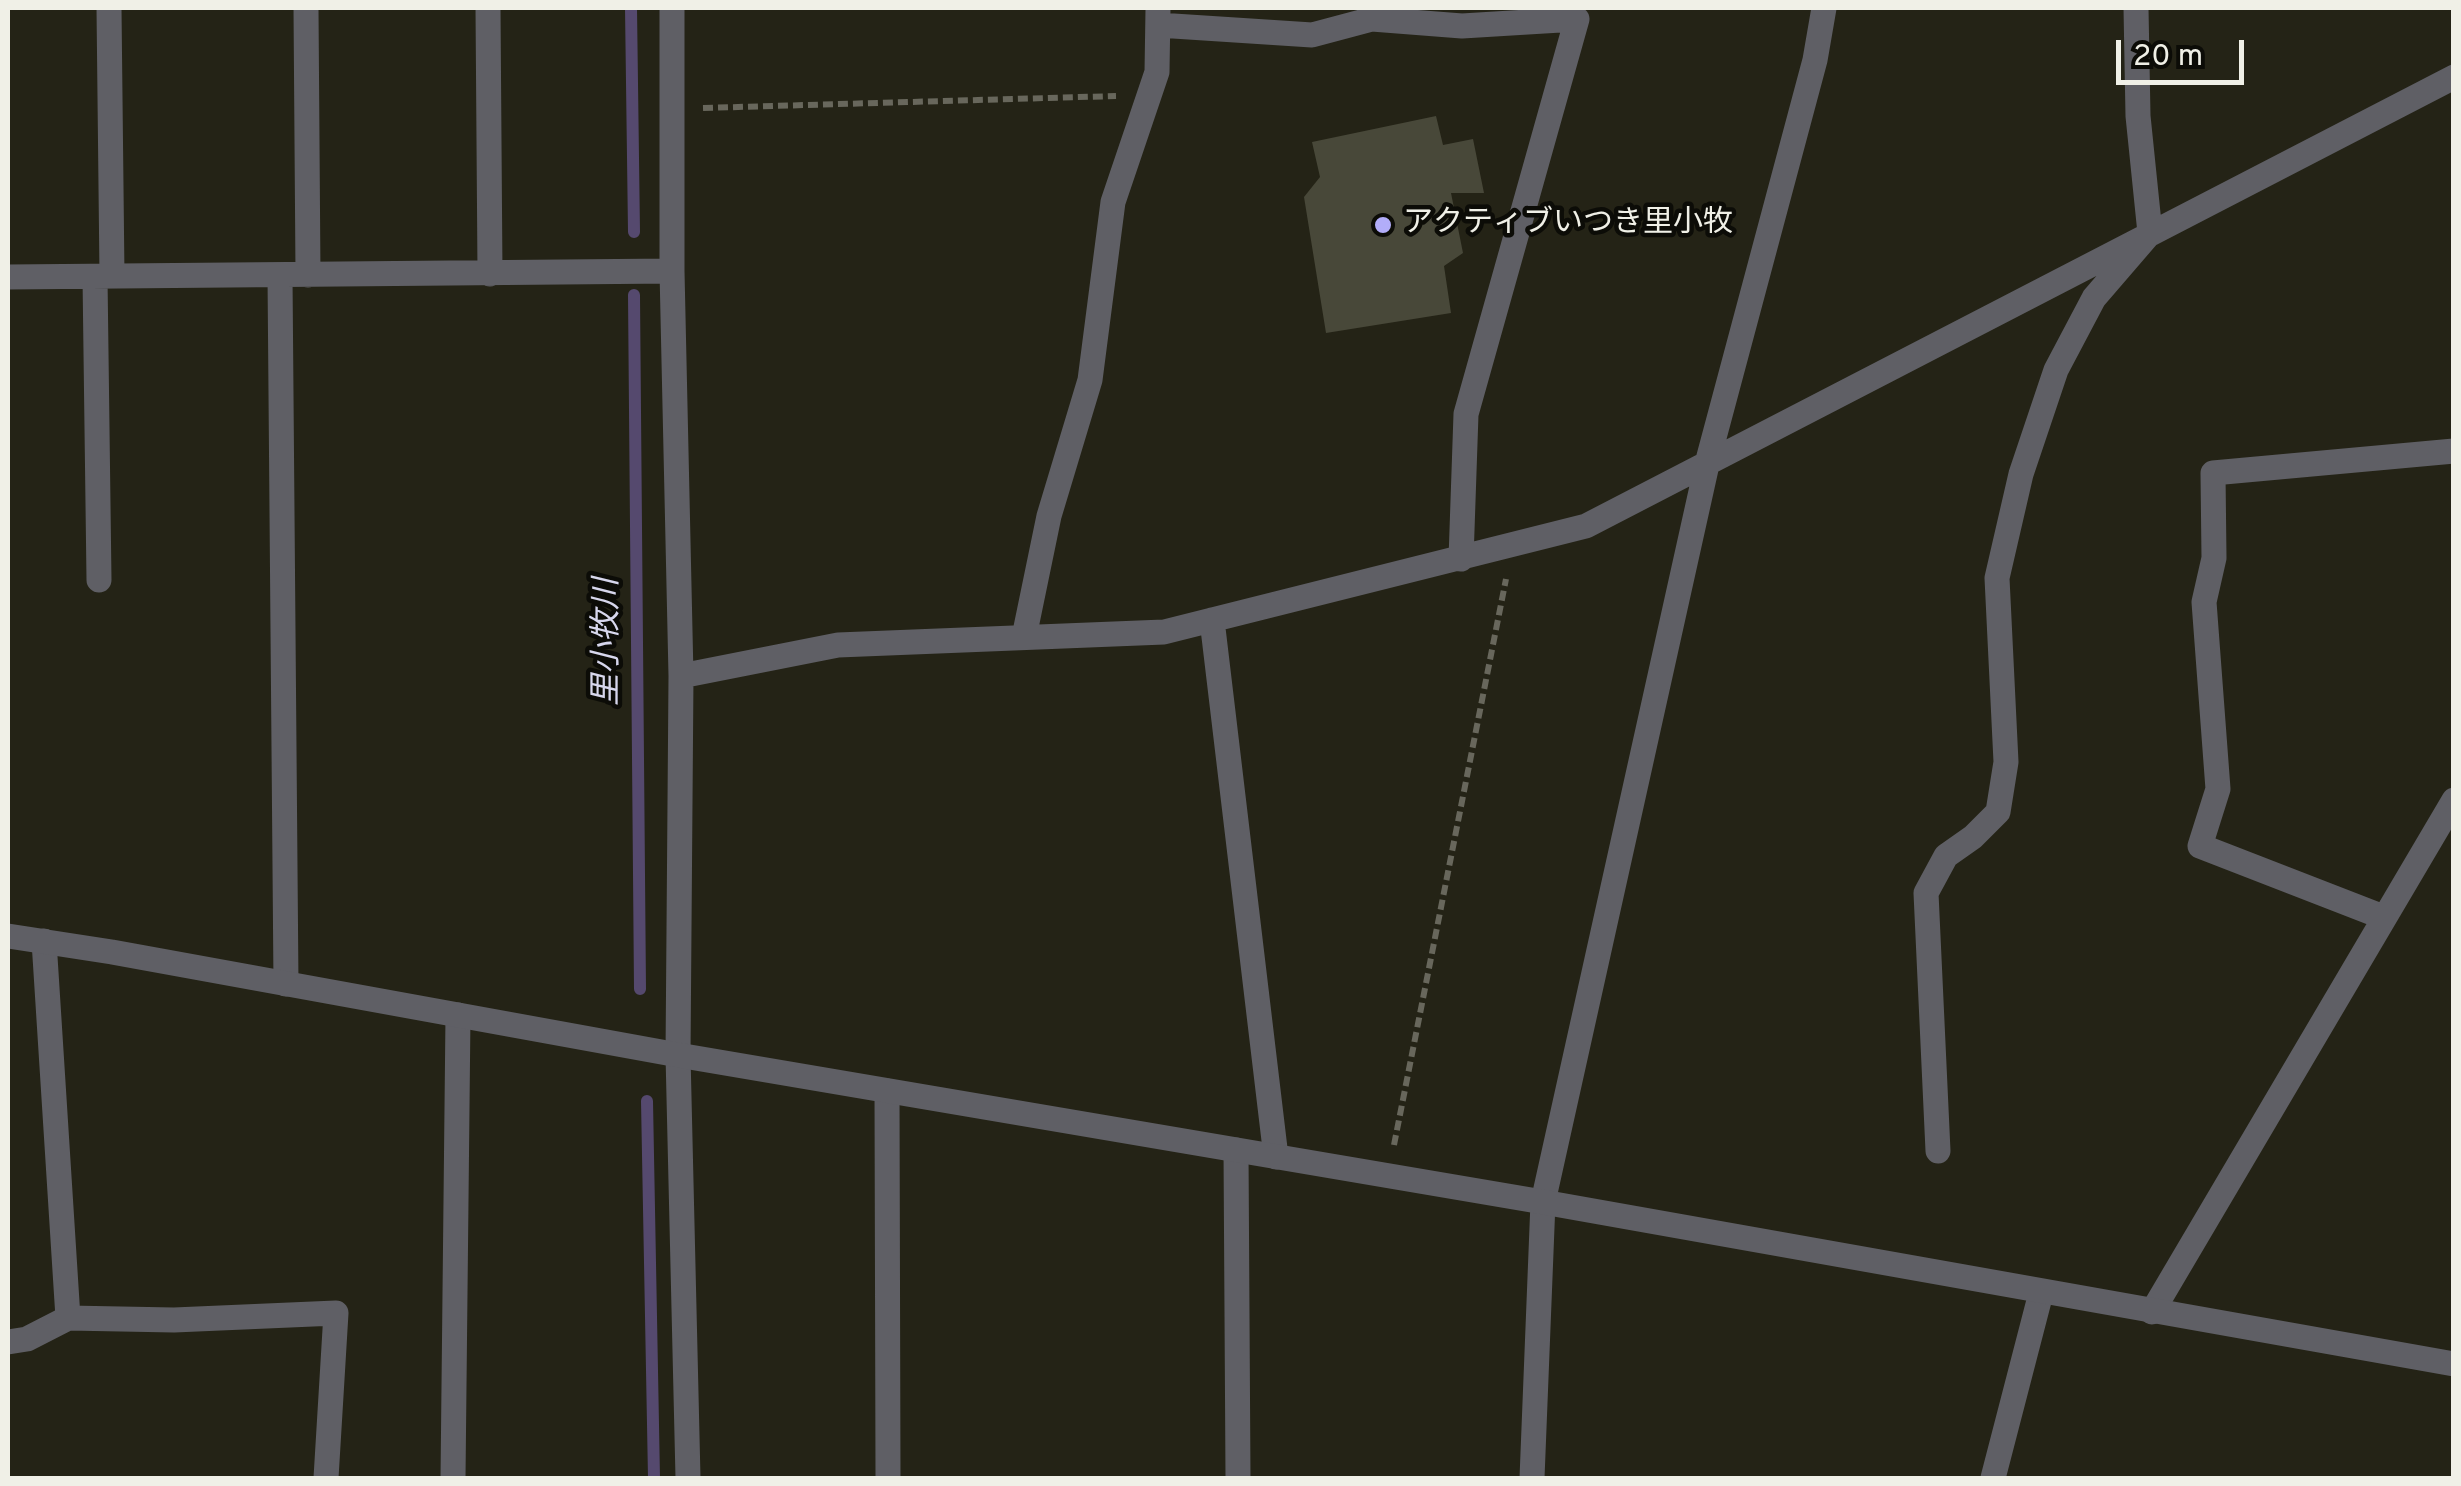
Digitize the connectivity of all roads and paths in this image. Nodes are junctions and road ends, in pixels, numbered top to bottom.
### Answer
1 (109, 8) edge
2 (306, 8) edge
3 (488, 8) edge
4 (672, 8) edge
5 (1824, 8) edge
6 (2136, 8) edge
7 (1158, 16) edge
8 (2454, 76) edge
9 (1149, 95) junction
10 (672, 108) junction
11 (2150, 233) junction
12 (672, 270) junction
13 (490, 274) junction
14 (308, 275) junction
15 (280, 276) junction
16 (8, 277) edge
17 (104, 277) junction
18 (2454, 451) edge
19 (1708, 460) junction
20 (1513, 546) junction
21 (1461, 559) junction
22 (99, 580) dead end
23 (1212, 620) junction
24 (1024, 637) junction
25 (681, 676) junction
26 (2454, 800) edge
27 (2382, 917) junction
28 (8, 936) edge
29 (44, 941) junction
30 (286, 984) junction
31 (458, 1016) junction
32 (678, 1056) junction
33 (887, 1090) junction
34 (1236, 1150) junction
35 (1938, 1151) dead end
36 (1276, 1157) junction
37 (1388, 1176) junction
38 (1543, 1202) junction
39 (2041, 1292) junction
40 (2152, 1312) junction
41 (68, 1318) junction
42 (8, 1342) edge
43 (2454, 1364) edge
44 (326, 1478) edge
45 (453, 1478) edge
46 (688, 1478) edge
47 (888, 1478) edge
48 (1238, 1478) edge
49 (1532, 1478) edge
50 (1993, 1478) edge

1 - 17 street
2 - 14 street
3 - 13 street
4 - 10 street
5 - 19 street
6 - 11 street
7 - 9 street
7 - 21 street
8 - 11 street
9 - 10 path
9 - 24 street
10 - 12 street
11 - 19 street
11 - 35 street
12 - 13 street
12 - 25 street
13 - 14 street
14 - 15 street
15 - 17 street
15 - 30 street
16 - 17 street
17 - 22 street
18 - 27 street
19 - 20 street
19 - 38 street
20 - 21 street
20 - 37 path
21 - 23 street
23 - 24 street
23 - 36 street
24 - 25 street
25 - 32 street
26 - 27 street
27 - 40 street
28 - 29 street
29 - 30 street
29 - 41 street
30 - 31 street
31 - 32 street
31 - 45 street
32 - 33 street
32 - 46 street
33 - 34 street
33 - 47 street
34 - 36 street
34 - 48 street
36 - 37 street
37 - 38 street
38 - 39 street
38 - 49 street
39 - 40 street
39 - 50 street
40 - 43 street
41 - 42 street
41 - 44 street

